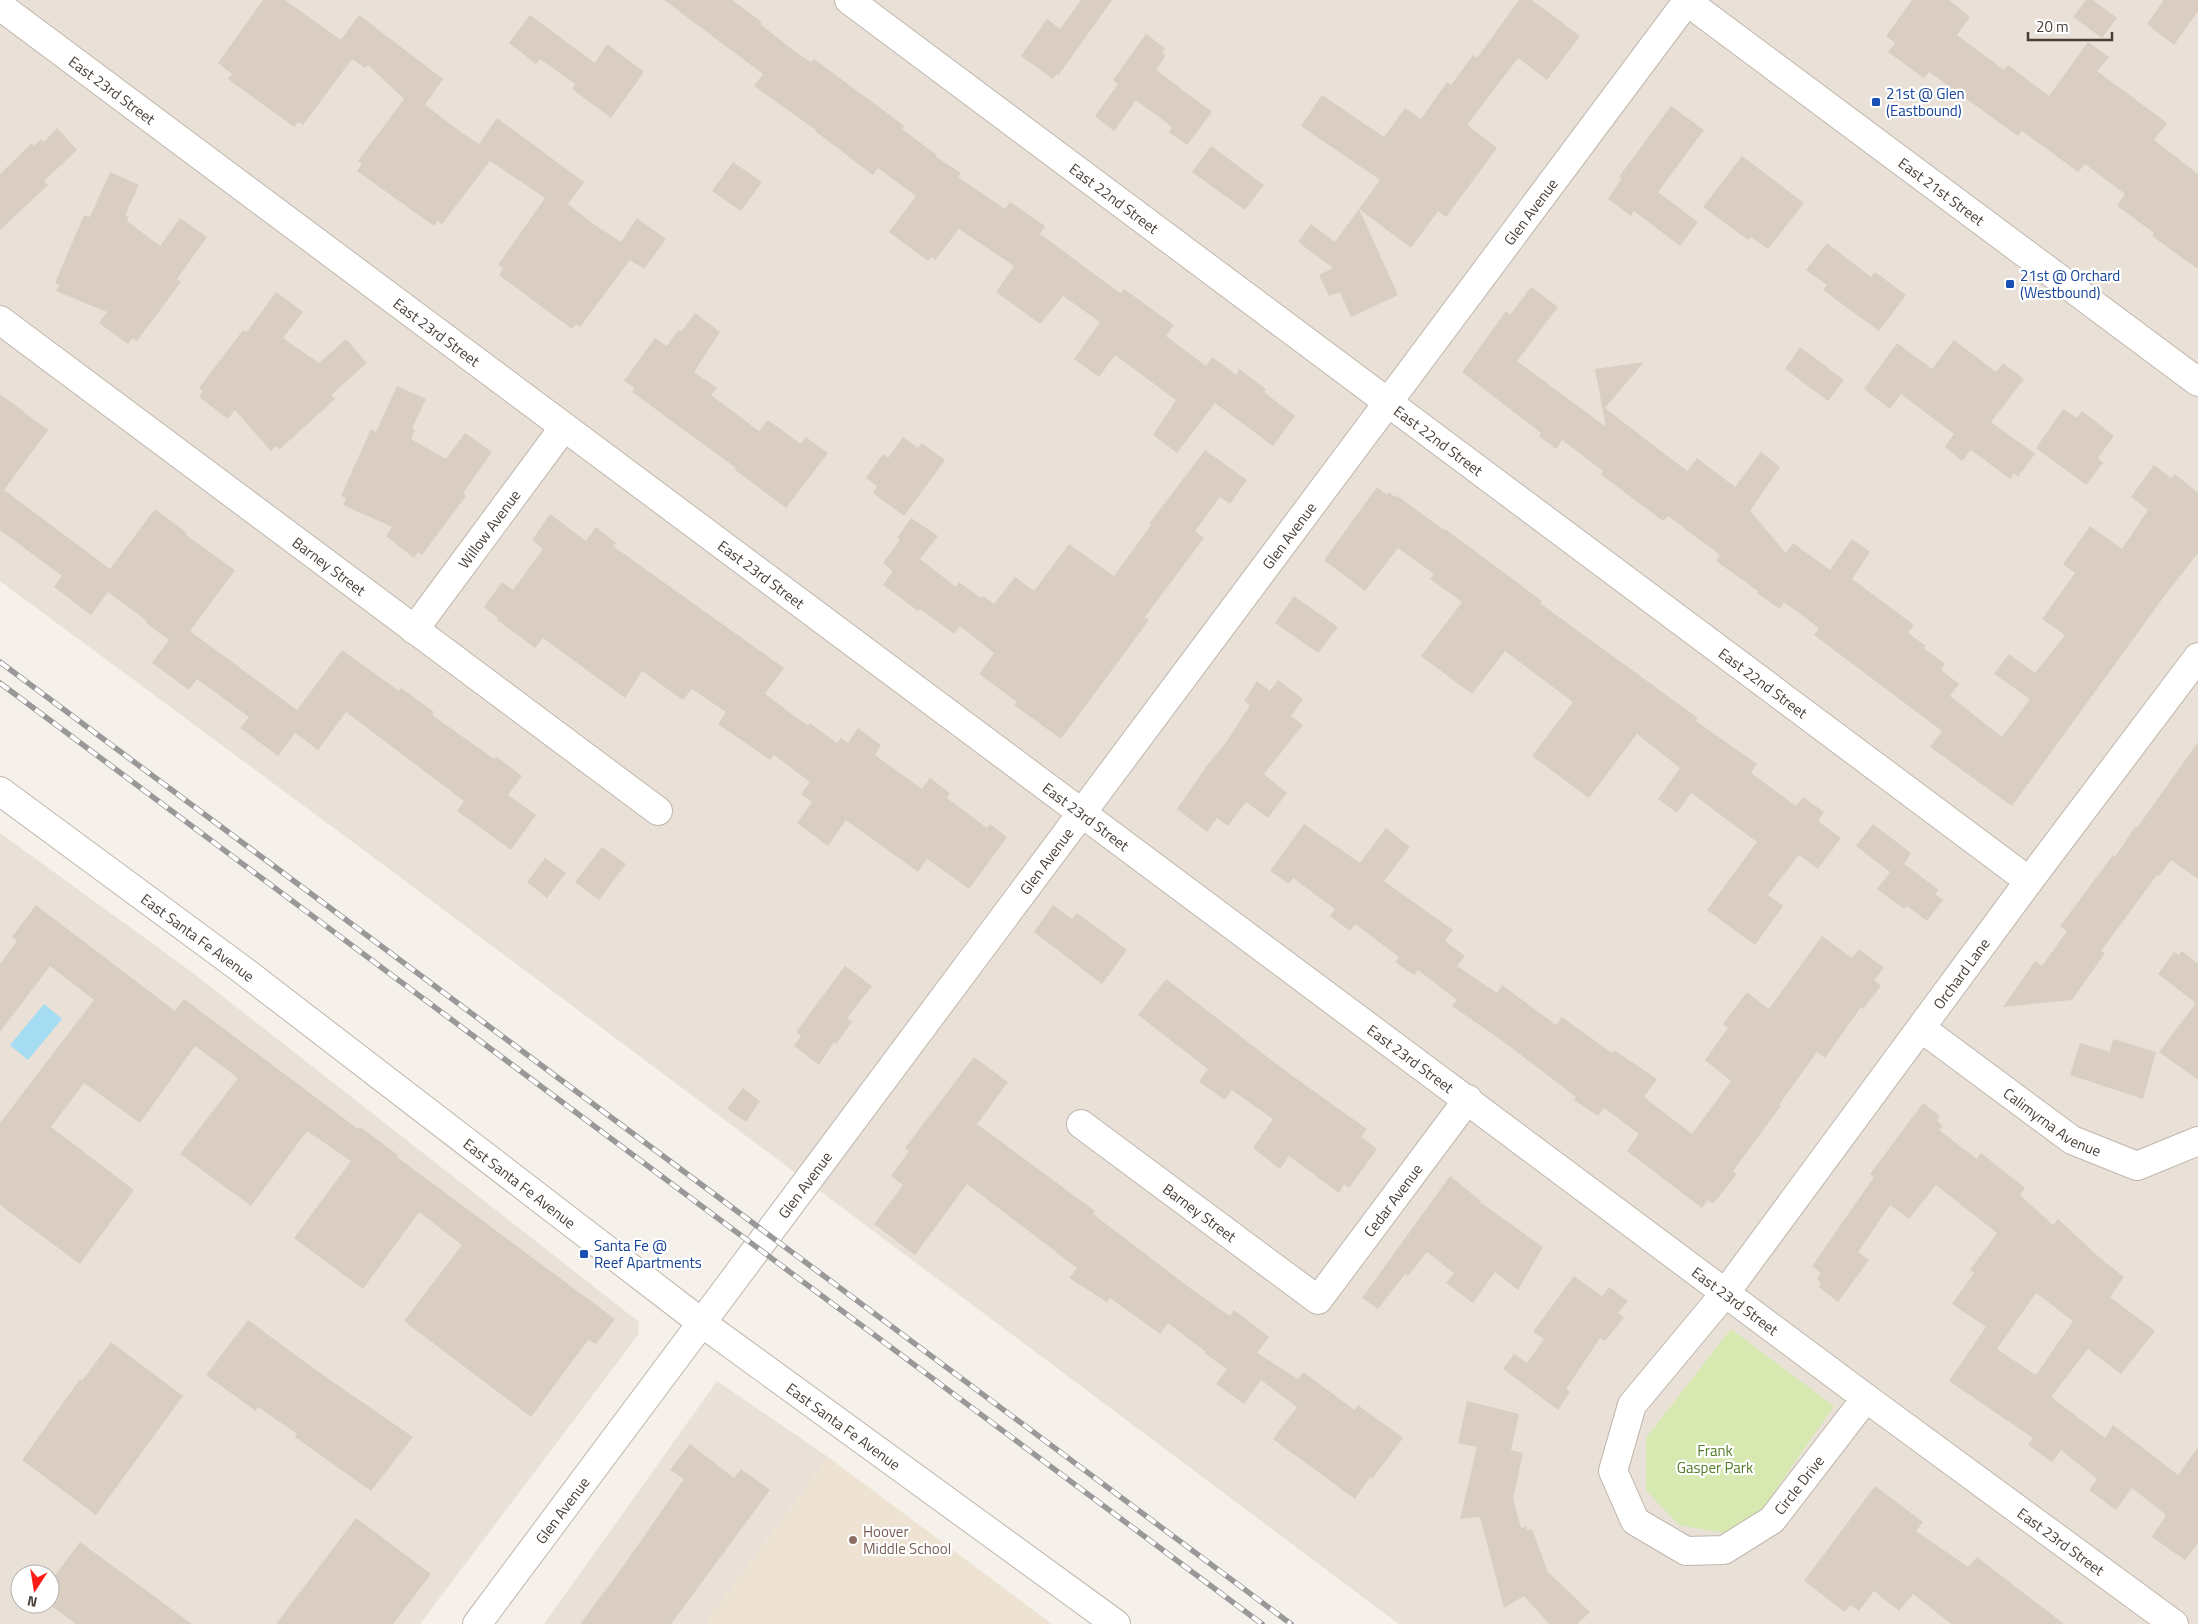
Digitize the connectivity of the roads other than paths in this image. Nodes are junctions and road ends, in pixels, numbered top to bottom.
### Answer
1 (849, 0) edge
2 (1687, 0) edge
3 (0, 6) edge
4 (0, 320) edge
5 (2198, 382) edge
6 (1388, 401) junction
7 (564, 427) junction
8 (414, 630) junction
9 (2198, 657) edge
10 (0, 792) edge
11 (658, 811) dead end
12 (1082, 813) junction
13 (2029, 881) junction
14 (1921, 1028) junction
15 (1468, 1100) junction
16 (1081, 1124) dead end
17 (2198, 1141) edge
18 (1726, 1292) junction
19 (1318, 1300) joint
20 (702, 1323) junction
21 (1866, 1398) junction
22 (477, 1624) edge
23 (1116, 1624) edge
24 (2174, 1624) edge

1 - 6 street, East 22nd Street
2 - 5 street, East 21st Street
2 - 6 street, Glen Avenue
3 - 7 street, East 23rd Street
4 - 8 street, Barney Street
6 - 12 street, Glen Avenue
6 - 13 street, East 22nd Street
7 - 8 street, Willow Avenue
7 - 12 street, East 23rd Street
8 - 11 street, Barney Street
9 - 13 street, Orchard Lane
10 - 20 street, East Santa Fe Avenue
12 - 15 street, East 23rd Street
12 - 20 street, Glen Avenue
13 - 14 street, Orchard Lane
14 - 17 street, Calimyrna Avenue
14 - 18 street, Orchard Lane
15 - 18 street, East 23rd Street
15 - 19 street, Cedar Avenue
16 - 19 street, Barney Street
18 - 21 street, East 23rd Street
18 - 21 street, Circle Drive
20 - 22 street, Glen Avenue
20 - 23 street, East Santa Fe Avenue
21 - 24 street, East 23rd Street

